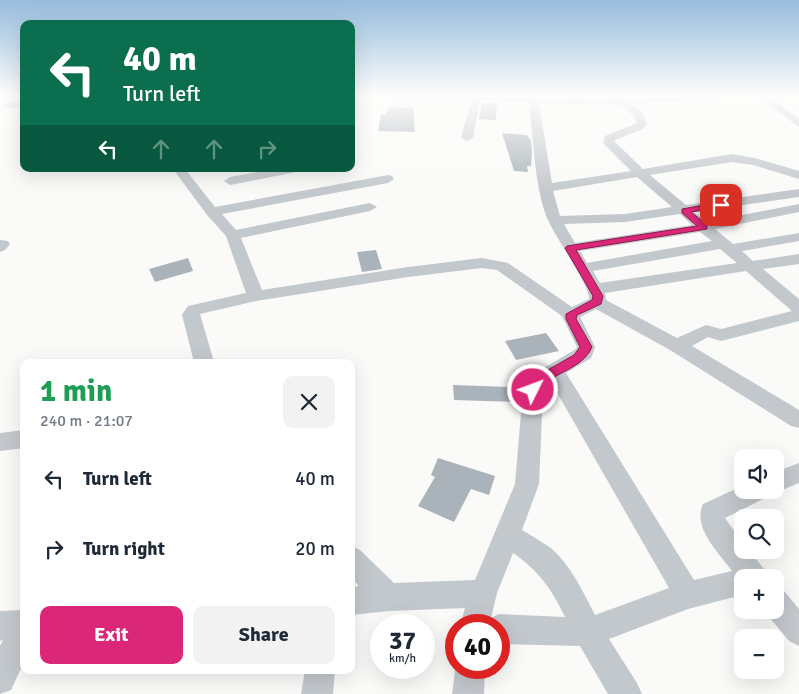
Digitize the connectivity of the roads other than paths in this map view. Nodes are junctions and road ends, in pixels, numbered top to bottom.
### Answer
1 (468, 128) edge
2 (538, 128) edge
3 (635, 128) edge
4 (466, 138) dead end
5 (181, 172) edge
6 (276, 172) edge
7 (641, 174) junction
8 (799, 175) edge
9 (388, 178) dead end
10 (230, 181) dead end
11 (546, 188) junction
12 (799, 193) edge
13 (370, 207) dead end
14 (799, 208) edge
15 (685, 211) junction
16 (212, 212) junction
17 (554, 220) junction
18 (704, 227) junction
19 (233, 235) junction
20 (799, 237) edge
21 (726, 246) junction
22 (570, 248) junction
23 (799, 259) edge
24 (750, 266) junction
25 (582, 268) junction
26 (256, 296) junction
27 (596, 296) junction
28 (799, 308) edge
29 (571, 314) junction
30 (799, 315) edge
31 (678, 346) junction
32 (203, 359) edge
33 (555, 371) junction
34 (795, 412) edge
35 (20, 440) edge
36 (0, 442) edge
37 (799, 473) edge
38 (784, 479) edge
39 (740, 499) edge
40 (508, 535) junction
41 (355, 563) edge
42 (747, 569) edge
43 (734, 584) edge
44 (483, 593) junction
45 (688, 595) junction
46 (389, 597) junction
47 (355, 601) edge
48 (478, 614) edge
49 (20, 625) edge
50 (0, 626) edge
51 (510, 629) edge
52 (588, 632) junction
53 (20, 638) edge
54 (320, 674) edge
55 (0, 679) edge
56 (469, 679) edge
57 (317, 694) edge
58 (468, 694) edge
59 (626, 694) edge

1 - 4 street
2 - 11 street
3 - 7 street
5 - 16 street
6 - 10 street
7 - 8 street
7 - 11 street
7 - 15 street
9 - 16 street
11 - 17 street
12 - 15 street
13 - 19 street
14 - 18 street
15 - 17 street
15 - 18 street
16 - 19 street
17 - 22 street
18 - 21 street
18 - 22 street
19 - 26 street
20 - 21 street
21 - 24 street
21 - 25 street
22 - 25 street
23 - 24 street
24 - 27 street
24 - 28 street
25 - 27 street
26 - 29 street
26 - 32 street
27 - 29 street
27 - 31 street
29 - 33 street
30 - 31 street
31 - 34 street
33 - 40 street
33 - 45 street
35 - 36 street
37 - 38 street
39 - 42 street
40 - 44 street
40 - 52 street
41 - 46 street
43 - 45 street
44 - 46 street
44 - 48 street
45 - 52 street
46 - 47 street
49 - 50 street
51 - 52 street
52 - 59 street
53 - 55 street
54 - 57 street
56 - 58 street

